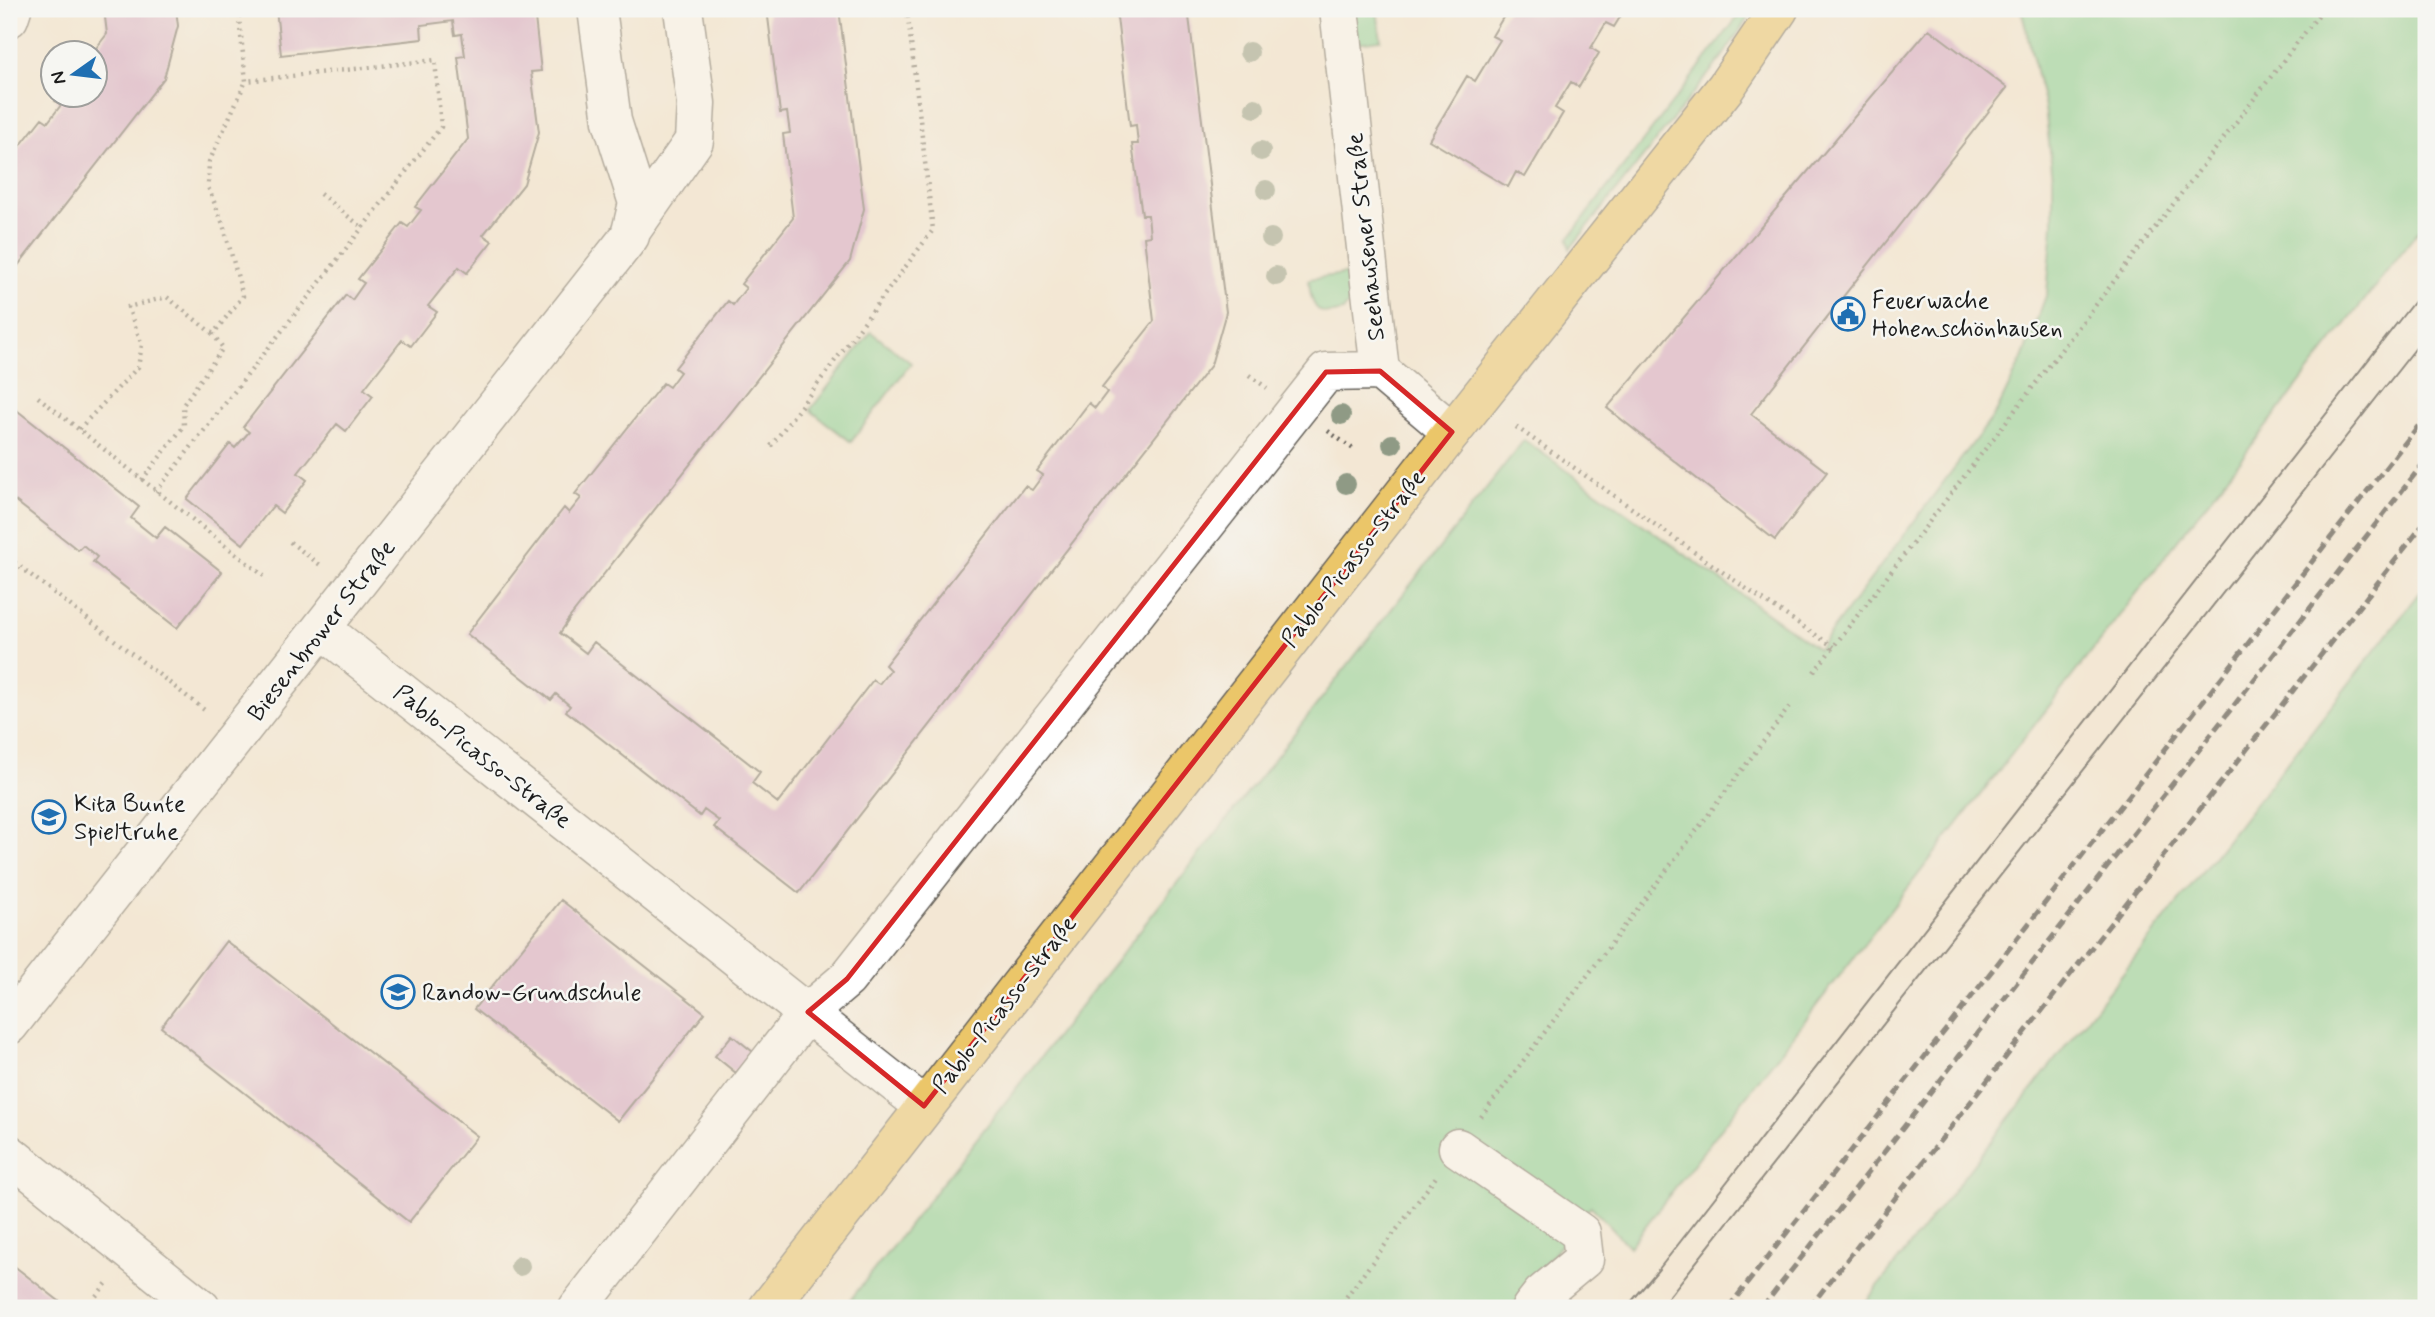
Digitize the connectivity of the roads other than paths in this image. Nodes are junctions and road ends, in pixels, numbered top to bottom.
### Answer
1 (12, 9) edge
2 (597, 9) edge
3 (683, 9) edge
4 (1339, 9) edge
5 (1779, 9) edge
6 (9, 18) edge
7 (630, 233) junction
8 (1380, 371) junction
9 (1452, 432) junction
10 (322, 629) junction
11 (808, 1012) junction
12 (9, 1025) edge
13 (924, 1106) junction
14 (1458, 1148) road end
15 (9, 1154) edge
16 (201, 1308) edge
17 (578, 1308) edge
18 (768, 1308) edge
19 (1531, 1308) edge

1 - 6 street
2 - 7 street, Biesenbrower Straße
3 - 7 street, Biesenbrower Straße
4 - 8 street, Seehausener Straße
5 - 9 main road, Pablo-Picasso-Straße
7 - 10 street, Biesenbrower Straße
8 - 9 street, Seehausener Straße
8 - 11 street
9 - 13 main road, Pablo-Picasso-Straße
10 - 11 street, Pablo-Picasso-Straße
10 - 12 street, Biesenbrower Straße
11 - 13 street, Pablo-Picasso-Straße
11 - 17 street
13 - 18 main road, Pablo-Picasso-Straße
14 - 19 street
15 - 16 street

